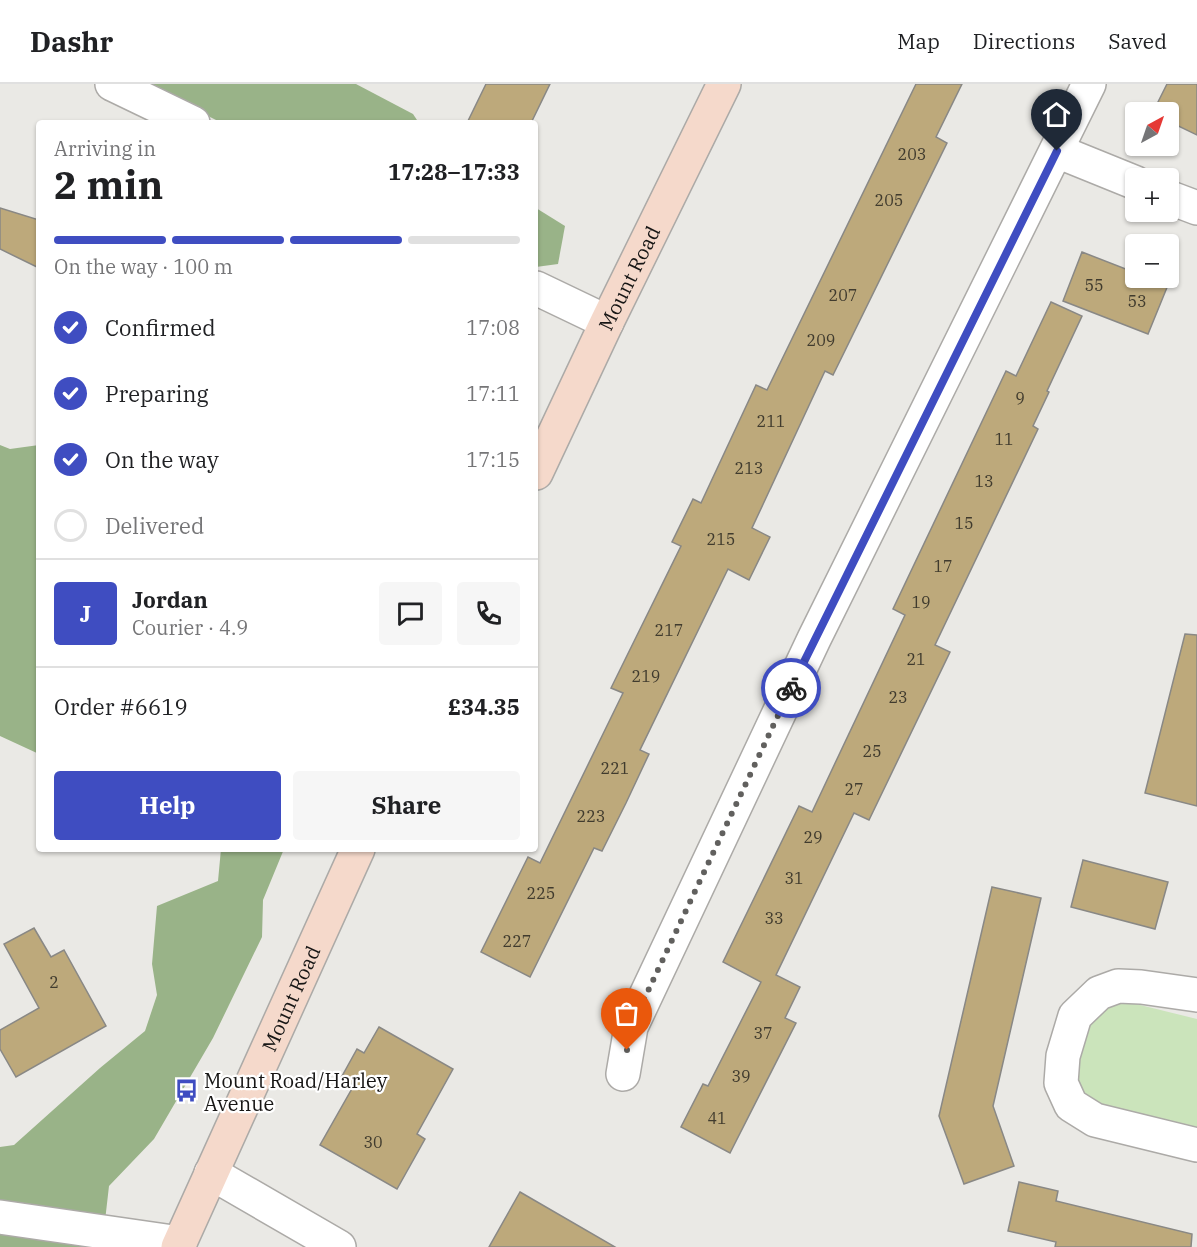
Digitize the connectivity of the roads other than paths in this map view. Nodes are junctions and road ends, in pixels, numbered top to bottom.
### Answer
1 (112, 84) edge
2 (724, 84) edge
3 (1089, 84) edge
4 (187, 120) edge
5 (1057, 151) junction
6 (1125, 179) edge
7 (1179, 201) edge
8 (1197, 208) edge
9 (538, 289) edge
10 (607, 322) junction
11 (538, 469) edge
12 (357, 852) edge
13 (1197, 995) edge
14 (623, 1074) dead end
15 (1197, 1145) edge
16 (211, 1173) junction
17 (0, 1217) edge
18 (179, 1245) edge
19 (339, 1247) edge

1 - 4 street
2 - 10 main road, Mount Road
3 - 5 street
5 - 6 street
5 - 14 street
7 - 8 street
9 - 10 street
10 - 11 main road, Mount Road
12 - 16 main road, Mount Road
13 - 15 street
16 - 18 main road, Mount Road
16 - 19 street
17 - 18 street

